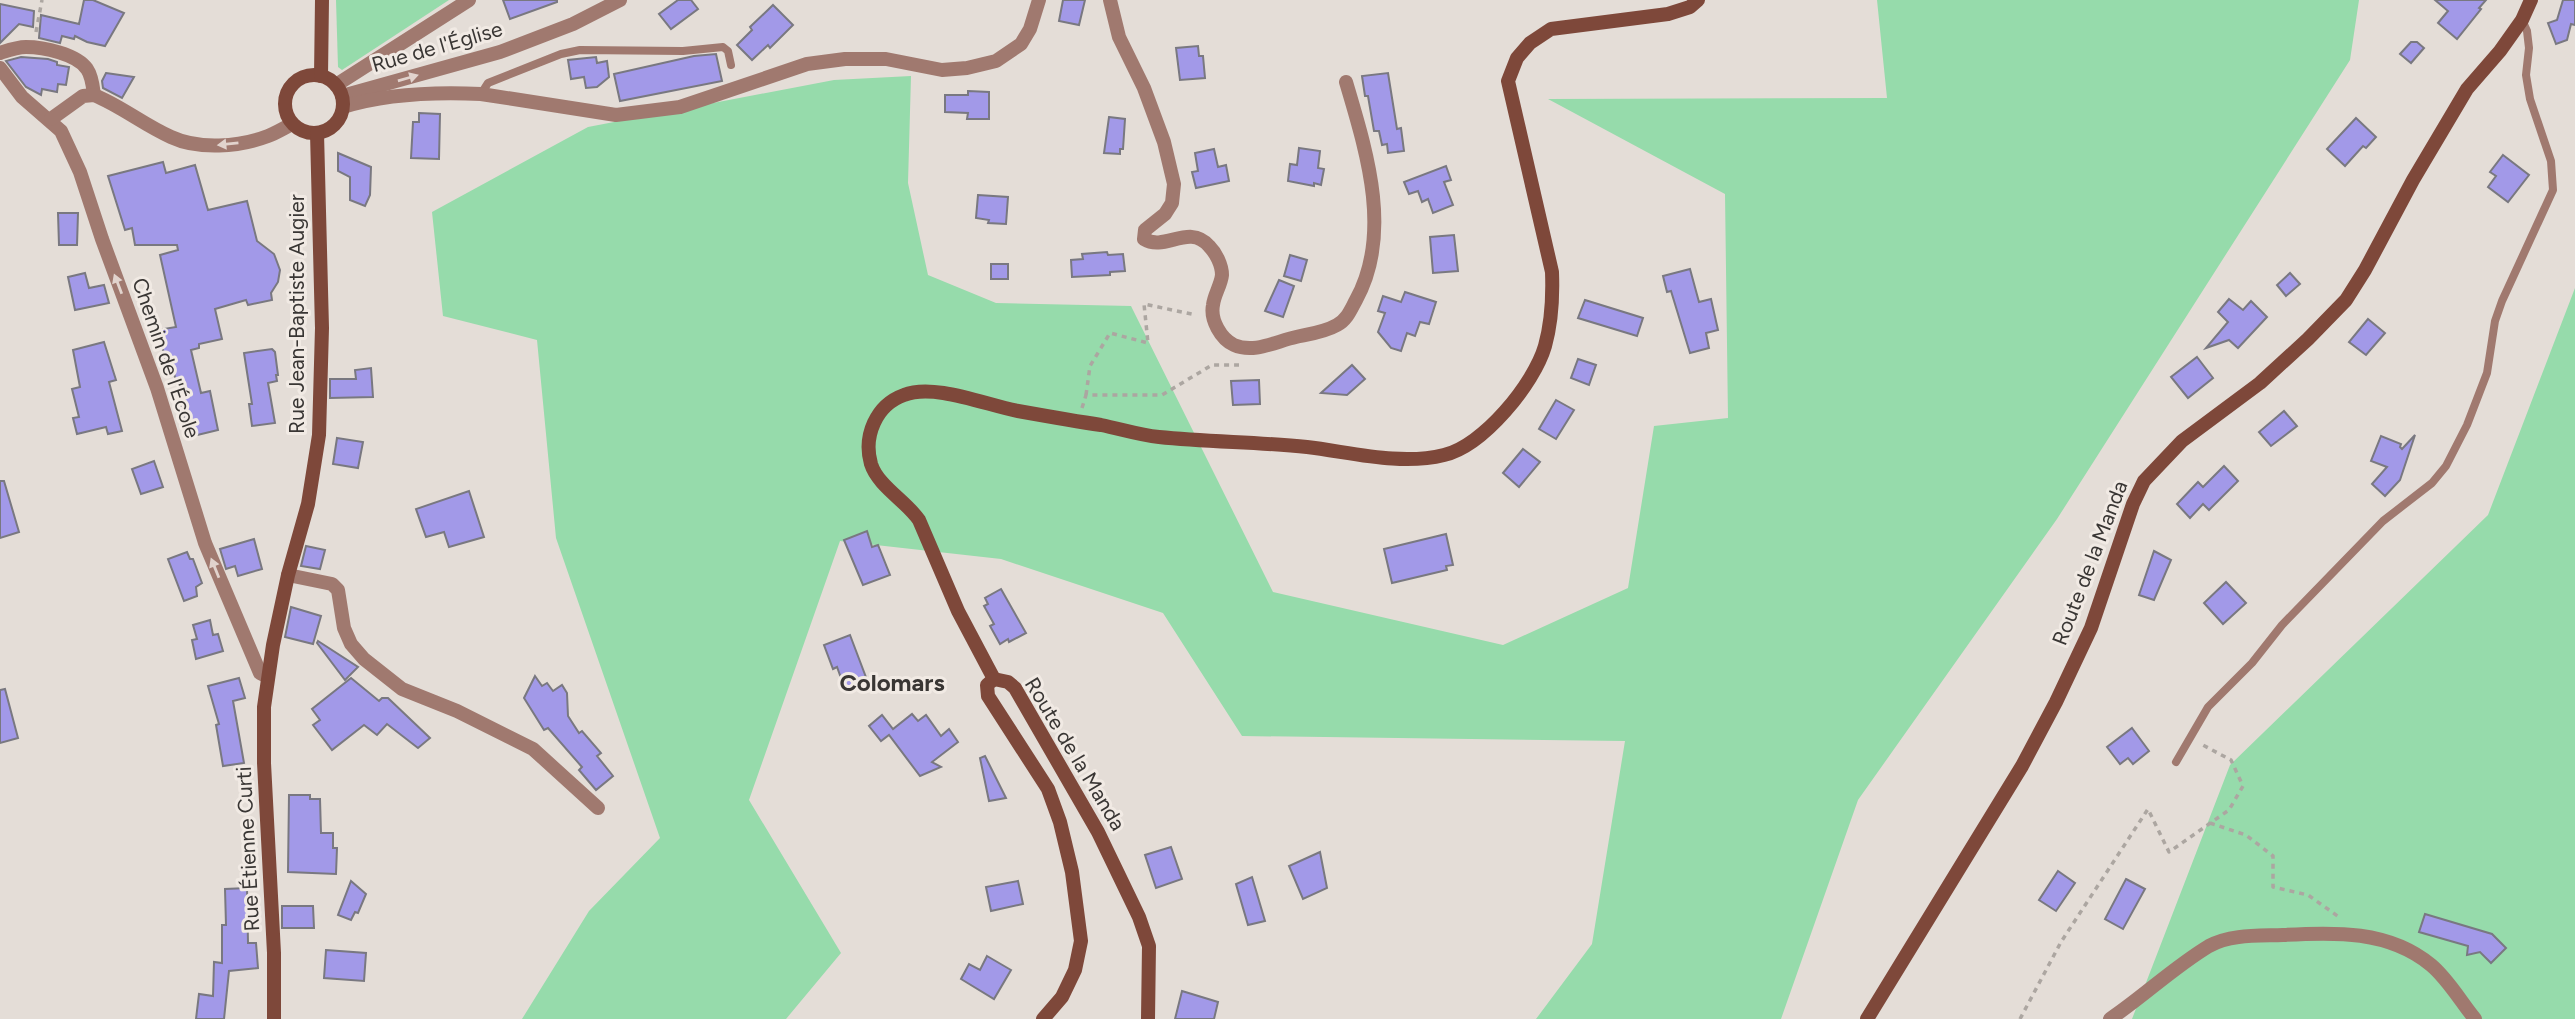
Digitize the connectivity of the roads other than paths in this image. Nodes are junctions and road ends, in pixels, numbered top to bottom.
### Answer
1 (322, 0) edge
2 (470, 0) edge
3 (620, 0) edge
4 (1039, 0) edge
5 (1110, 0) edge
6 (1698, 0) edge
7 (2531, 0) edge
8 (2522, 20) junction
9 (0, 53) edge
10 (731, 65) dead end
11 (0, 68) edge
12 (321, 76) junction
13 (1346, 82) dead end
14 (481, 94) junction
15 (94, 95) junction
16 (340, 96) junction
17 (51, 119) junction
18 (292, 124) junction
19 (317, 133) junction
20 (288, 575) junction
21 (268, 677) junction
22 (994, 679) junction
23 (2176, 762) dead end
24 (598, 808) dead end
25 (274, 1019) edge
26 (1043, 1019) edge
27 (1147, 1019) edge
28 (1867, 1019) edge
29 (2110, 1019) edge
30 (2475, 1019) edge

1 - 12 main road
2 - 16 street
16 -> 3 street, Rue de l'Église
4 - 14 street
5 - 13 street
6 - 22 main road
7 - 8 main road, Route de la Manda
8 - 23 lane
8 - 28 main road, Route de la Manda
9 - 15 street
10 - 14 lane
11 - 17 street, Chemin de l'École
12 - 16 main road
12 - 18 main road
14 - 16 street
15 - 17 street
18 -> 15 street
16 - 19 main road
21 -> 17 street, Chemin de l'École
18 - 19 main road
19 - 20 main road, Rue Jean-Baptiste Augier
20 - 21 main road, Rue Jean-Baptiste Augier
20 - 24 street
21 - 25 main road, Rue Étienne Curti
22 - 26 main road, Route de la Manda
22 - 27 main road, Route de la Manda
29 - 30 street

